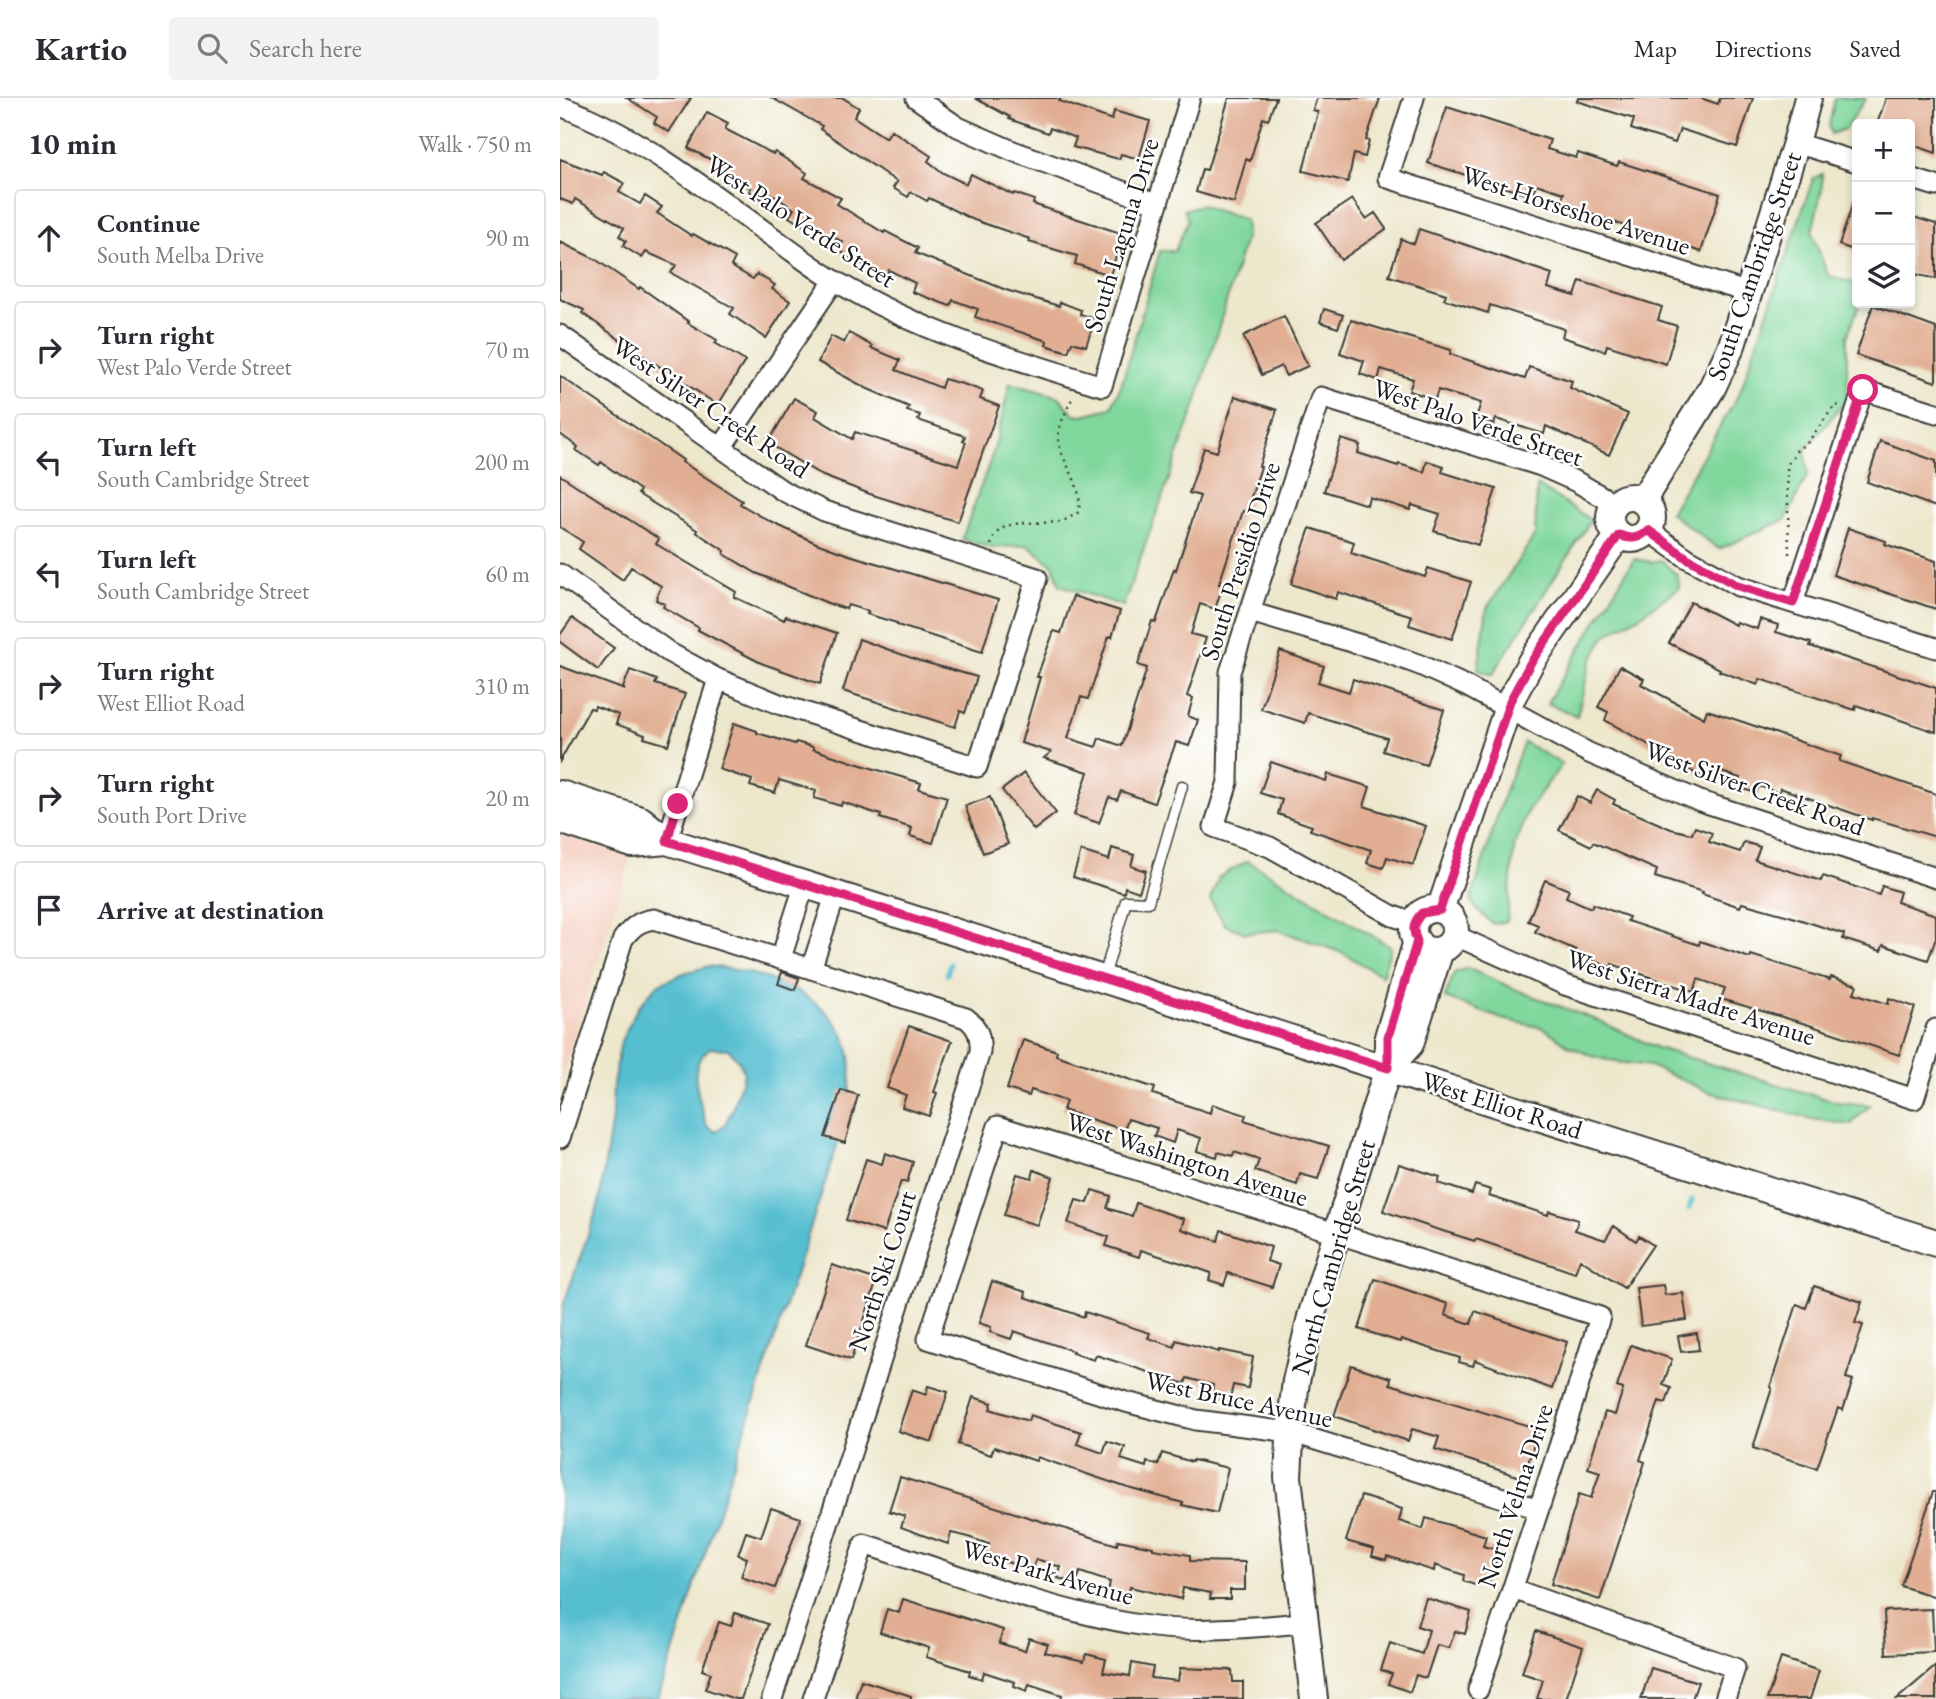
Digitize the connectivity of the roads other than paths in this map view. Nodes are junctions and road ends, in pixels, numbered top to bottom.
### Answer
1 (916, 98) edge
2 (1190, 98) edge
3 (1414, 98) edge
4 (1808, 98) edge
5 (560, 106) edge
6 (1796, 143) junction
7 (1852, 160) edge
8 (1915, 180) edge
9 (1936, 186) edge
10 (1158, 204) junction
11 (834, 281) junction
12 (1749, 293) junction
13 (560, 335) edge
14 (1102, 386) joint
15 (1321, 397) joint
16 (1936, 413) edge
17 (721, 448) junction
18 (1642, 501) junction
19 (1615, 504) junction
20 (1648, 530) junction
21 (1619, 535) junction
22 (560, 575) edge
23 (1793, 603) junction
24 (1250, 612) junction
25 (1936, 648) edge
26 (718, 679) junction
27 (1508, 709) junction
28 (1182, 786) dead end
29 (560, 794) edge
30 (560, 821) edge
31 (1214, 827) joint
32 (667, 841) junction
33 (1936, 878) edge
34 (805, 883) junction
35 (836, 893) junction
36 (1431, 937) junction
37 (780, 958) junction
38 (811, 969) junction
39 (1104, 978) junction
40 (1936, 1029) edge
41 (1388, 1068) junction
42 (560, 1138) edge
43 (1337, 1234) junction
44 (1936, 1244) edge
45 (1600, 1317) joint
46 (928, 1339) joint
47 (1290, 1432) junction
48 (1539, 1509) junction
49 (1513, 1589) junction
50 (1305, 1623) junction
51 (1478, 1690) dead end
52 (772, 1699) edge
53 (813, 1699) edge
54 (1314, 1699) edge
55 (1724, 1699) edge

1 - 10 street
2 - 10 street, South Laguna Drive
3 - 12 street, West Horseshoe Avenue
4 - 6 street, South Cambridge Street
5 - 11 street, West Palo Verde Street
6 - 7 street
6 - 12 street, South Cambridge Street
8 - 9 street
10 - 14 street, South Laguna Drive
11 - 14 street, West Palo Verde Street
11 - 17 street
12 - 18 street, South Cambridge Street
13 - 17 street, West Silver Creek Road
15 - 19 street, West Palo Verde Street
15 - 24 street, South Presidio Drive
16 - 23 street
17 - 26 street, West Silver Creek Road
18 - 19 street
18 - 20 street
19 - 21 street
20 - 21 street
20 - 23 street
21 - 27 street
22 - 26 street
23 - 25 street
24 - 27 street, West Silver Creek Road
24 - 31 street, South Presidio Drive
26 - 32 street
27 - 33 street, West Silver Creek Road
27 - 36 street
28 - 39 lane
29 - 32 street, West Elliot Road
30 - 32 street, West Elliot Road
31 - 36 street, West Sierra Madre Avenue
32 - 34 street, West Elliot Road
34 - 35 street, West Elliot Road
34 - 37 street
35 - 38 street
35 - 39 street, West Elliot Road
36 - 40 street, West Sierra Madre Avenue
36 - 41 street
37 - 38 street, North Ski Court
37 - 42 street, North Ski Court
38 - 52 street, North Ski Court
39 - 41 street, West Elliot Road
41 - 43 street, North Cambridge Street
41 - 44 street, West Elliot Road
43 - 45 street, West Washington Avenue
43 - 46 street, West Washington Avenue
43 - 47 street, North Cambridge Street
45 - 48 street, North Velma Drive
46 - 47 street, West Bruce Avenue
47 - 48 street, West Bruce Avenue
47 - 50 street, North Cambridge Street
48 - 49 street, North Velma Drive
49 - 51 street, North Velma Drive
49 - 55 street
50 - 53 street, West Park Avenue
50 - 54 street, North Cambridge Street

